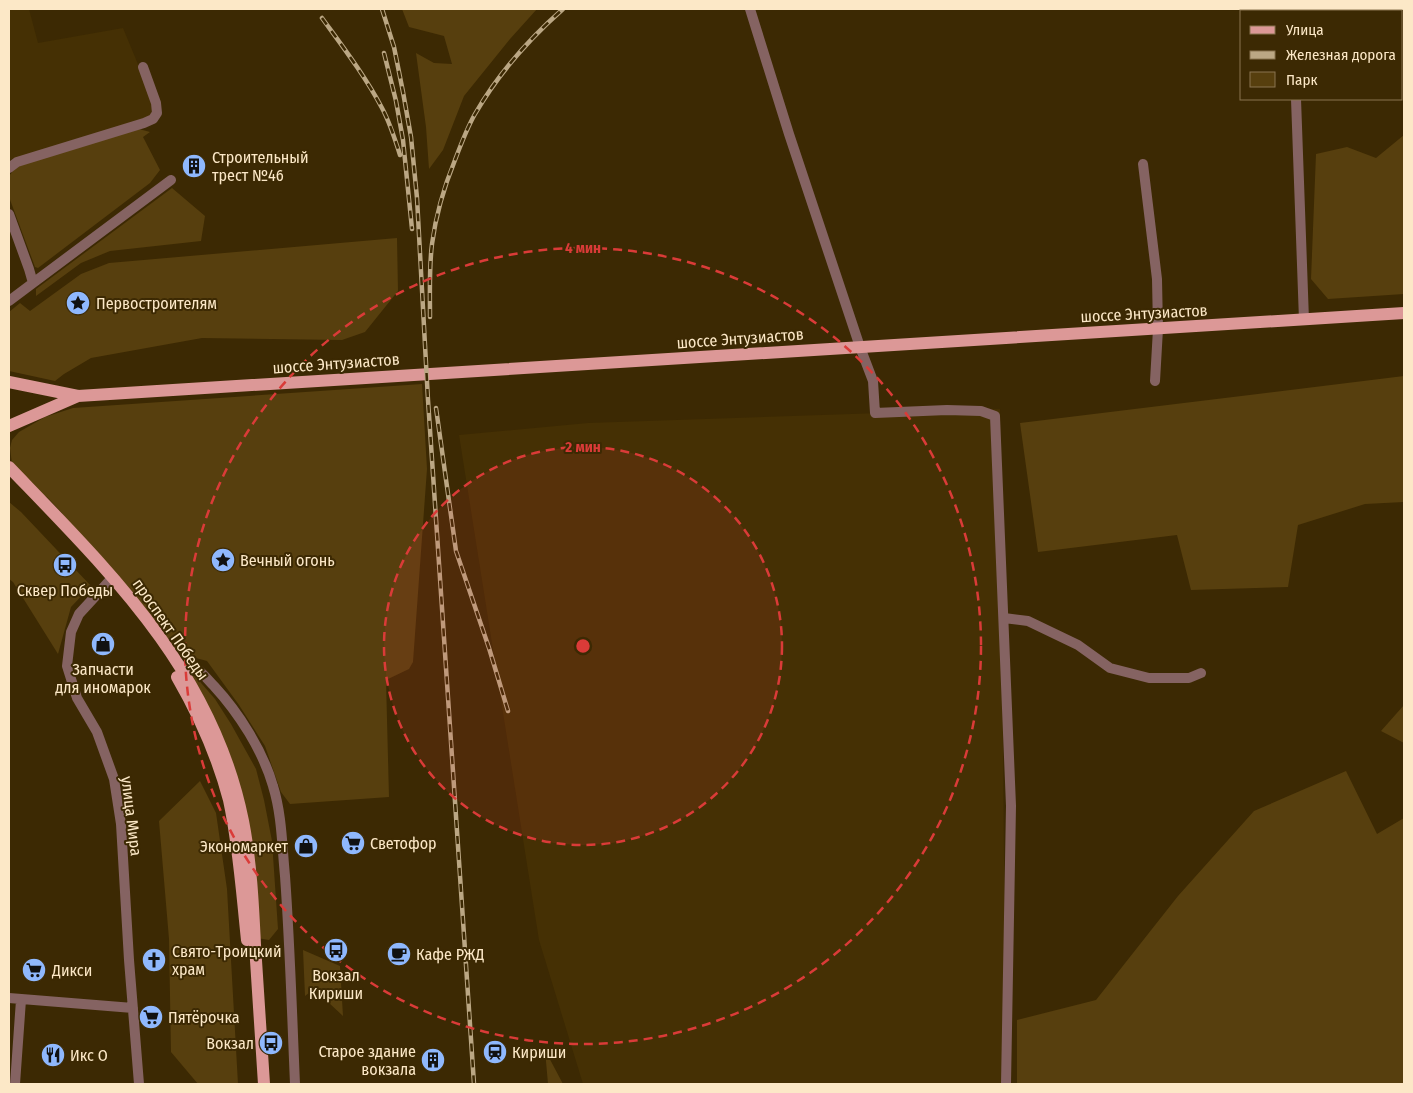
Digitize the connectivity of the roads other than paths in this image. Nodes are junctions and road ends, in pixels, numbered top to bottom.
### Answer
1 (750, 9) edge
2 (144, 67) dead end
3 (1296, 100) edge
4 (1143, 164) dead end
5 (9, 168) edge
6 (171, 180) dead end
7 (9, 214) edge
8 (33, 283) junction
9 (9, 301) edge
10 (1404, 313) edge
11 (1304, 320) junction
12 (1158, 329) junction
13 (860, 347) junction
14 (1155, 381) dead end
15 (9, 382) edge
16 (78, 396) junction
17 (24, 419) junction
18 (9, 426) edge
19 (9, 434) edge
20 (9, 467) edge
21 (9, 477) edge
22 (110, 580) junction
23 (1004, 618) junction
24 (181, 667) junction
25 (1201, 673) dead end
26 (9, 998) edge
27 (21, 1000) junction
28 (133, 1008) junction
29 (15, 1084) edge
30 (139, 1084) edge
31 (256, 1084) edge
32 (264, 1084) edge
33 (296, 1084) edge
34 (1006, 1084) edge

1 - 13 street
2 - 5 street
3 - 11 street
4 - 12 street
6 - 8 street
7 - 8 street
8 - 9 street
10 - 11 main road, шоссе Энтузиастов
11 - 12 main road, шоссе Энтузиастов
12 - 13 main road, шоссе Энтузиастов
12 - 14 street
13 - 16 main road, шоссе Энтузиастов
13 - 23 street
15 - 16 main road
16 - 17 main road
17 - 18 main road
17 - 19 main road
20 - 22 main road, проспект Победы
21 - 22 main road, проспект Победы
22 - 24 main road, проспект Победы
22 - 28 street, улица Мира
22 - 31 main road, проспект Победы
23 - 25 street
23 - 34 street
24 - 32 main road, проспект Победы
24 - 33 street
26 - 27 street
27 - 28 street
27 - 29 street
28 - 30 street, улица Мира

